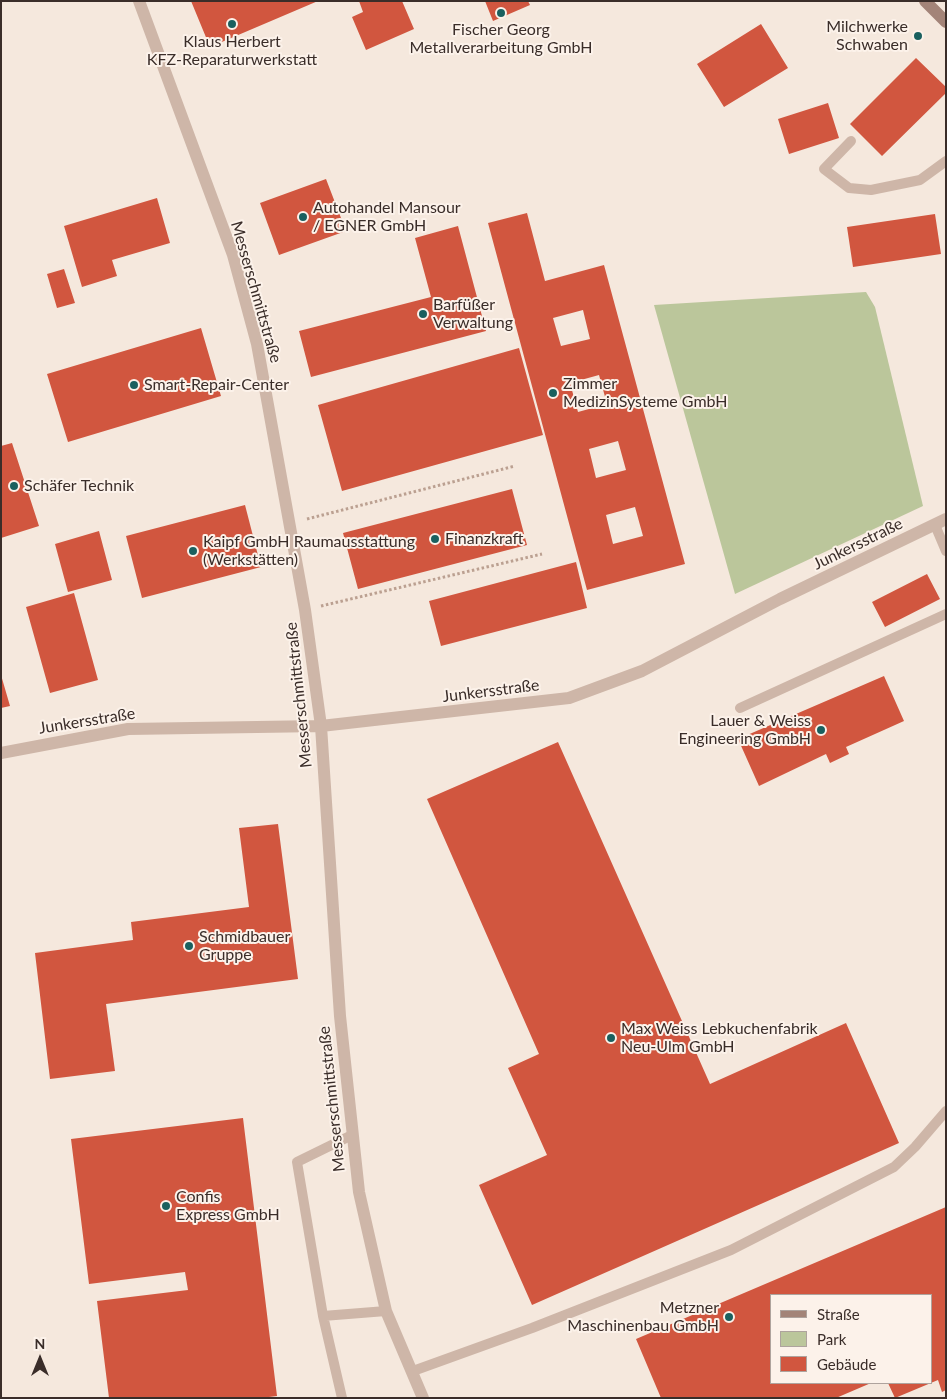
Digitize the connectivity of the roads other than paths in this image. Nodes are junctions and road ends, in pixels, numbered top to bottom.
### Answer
1 (139, 1) edge
2 (925, 1) edge
3 (946, 22) edge
4 (851, 141) dead end
5 (946, 161) edge
6 (940, 522) edge
7 (946, 552) edge
8 (946, 614) edge
9 (740, 708) dead end
10 (321, 726) junction
11 (1, 753) edge
12 (946, 1112) edge
13 (352, 1136) junction
14 (386, 1311) junction
15 (323, 1316) junction
16 (413, 1371) junction
17 (342, 1398) edge
18 (423, 1398) edge

1 - 10 street, Messerschmittstraße
2 - 3 main road
4 - 5 lane
6 - 7 lane
6 - 10 street, Junkersstraße
8 - 9 lane
10 - 11 street, Junkersstraße
10 - 13 street, Messerschmittstraße
12 - 16 lane
13 - 14 street, Messerschmittstraße
13 - 15 lane
14 - 15 lane
14 - 16 street, Messerschmittstraße
15 - 17 lane
16 - 18 street, Messerschmittstraße

